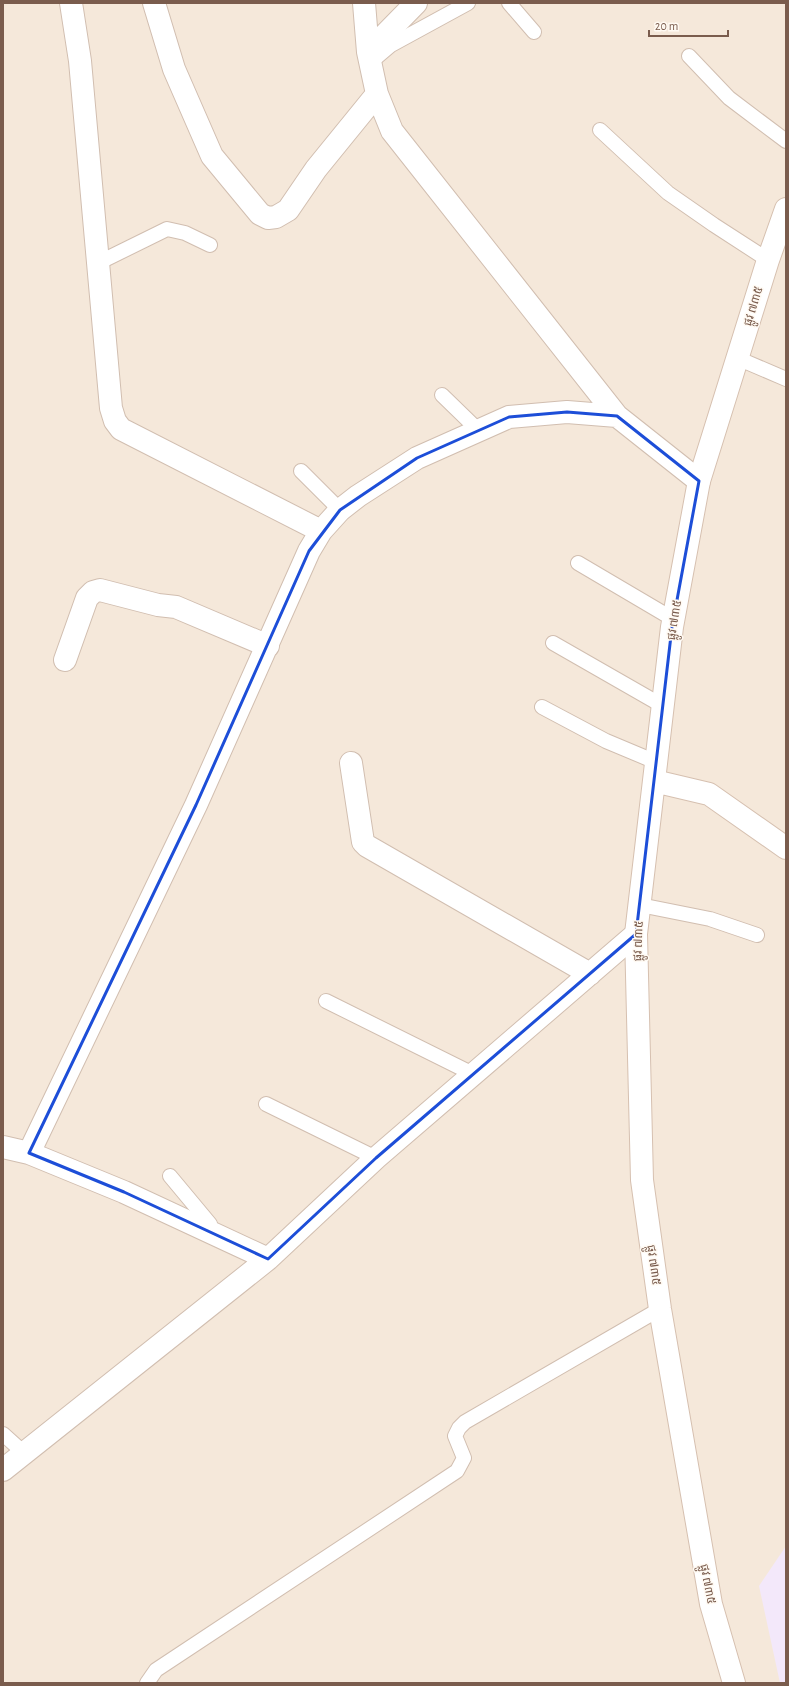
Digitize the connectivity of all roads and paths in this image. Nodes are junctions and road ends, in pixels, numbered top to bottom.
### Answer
1 (71, 3) edge
2 (154, 3) edge
3 (364, 3) edge
4 (416, 3) edge
5 (468, 3) edge
6 (509, 3) edge
7 (534, 32) dead end
8 (689, 56) dead end
9 (369, 57) junction
10 (377, 94) junction
11 (600, 130) dead end
12 (786, 141) edge
13 (786, 209) edge
14 (210, 245) dead end
15 (768, 260) junction
16 (98, 263) junction
17 (737, 358) junction
18 (786, 379) edge
19 (442, 394) dead end
20 (617, 416) junction
21 (478, 430) junction
22 (301, 471) dead end
23 (699, 481) junction
24 (340, 510) junction
25 (321, 531) junction
26 (578, 563) dead end
27 (673, 619) junction
28 (553, 643) dead end
29 (268, 646) junction
30 (65, 660) dead end
31 (663, 706) junction
32 (542, 707) dead end
33 (351, 763) dead end
34 (655, 771) junction
35 (786, 848) edge
36 (640, 905) junction
37 (636, 934) junction
38 (757, 935) dead end
39 (590, 974) junction
40 (326, 1001) dead end
41 (473, 1074) junction
42 (266, 1104) dead end
43 (3, 1147) edge
44 (29, 1153) junction
45 (376, 1158) junction
46 (170, 1176) dead end
47 (209, 1233) junction
48 (268, 1259) junction
49 (660, 1309) junction
50 (3, 1434) edge
51 (24, 1453) junction
52 (3, 1470) edge
53 (147, 1683) edge
54 (734, 1683) edge

1 - 16 street
2 - 10 street
3 - 9 street
4 - 9 street
5 - 9 lane
6 - 7 lane
8 - 12 lane
9 - 10 street
10 - 20 street
11 - 15 lane
13 - 15 street, ផ្លូវ ៧៣៥
14 - 16 lane
15 - 17 street, ផ្លូវ ៧៣៥
16 - 25 street
17 - 18 lane
17 - 23 street, ផ្លូវ ៧៣៥
19 - 21 lane
20 - 21 street
20 - 23 street
21 - 24 street
22 - 24 lane
23 - 27 street, ផ្លូវ ៧៣៥
24 - 25 street
25 - 29 street
26 - 27 lane
27 - 31 street, ផ្លូវ ៧៣៥
28 - 31 lane
29 - 30 street
29 - 44 street
31 - 34 street, ផ្លូវ ៧៣៥
32 - 34 lane
33 - 39 street
34 - 35 street
34 - 36 street, ផ្លូវ ៧៣៥
36 - 37 street, ផ្លូវ ៧៣៥
36 - 38 lane
37 - 39 street
37 - 49 street, ផ្លូវ ៧៣៥
39 - 41 street
40 - 41 lane
41 - 45 street
42 - 45 lane
43 - 44 street
44 - 47 street
45 - 48 street
46 - 47 lane
47 - 48 street
48 - 51 street
49 - 53 lane
49 - 54 street, ផ្លូវ ៧៣៥
50 - 51 lane
51 - 52 street

